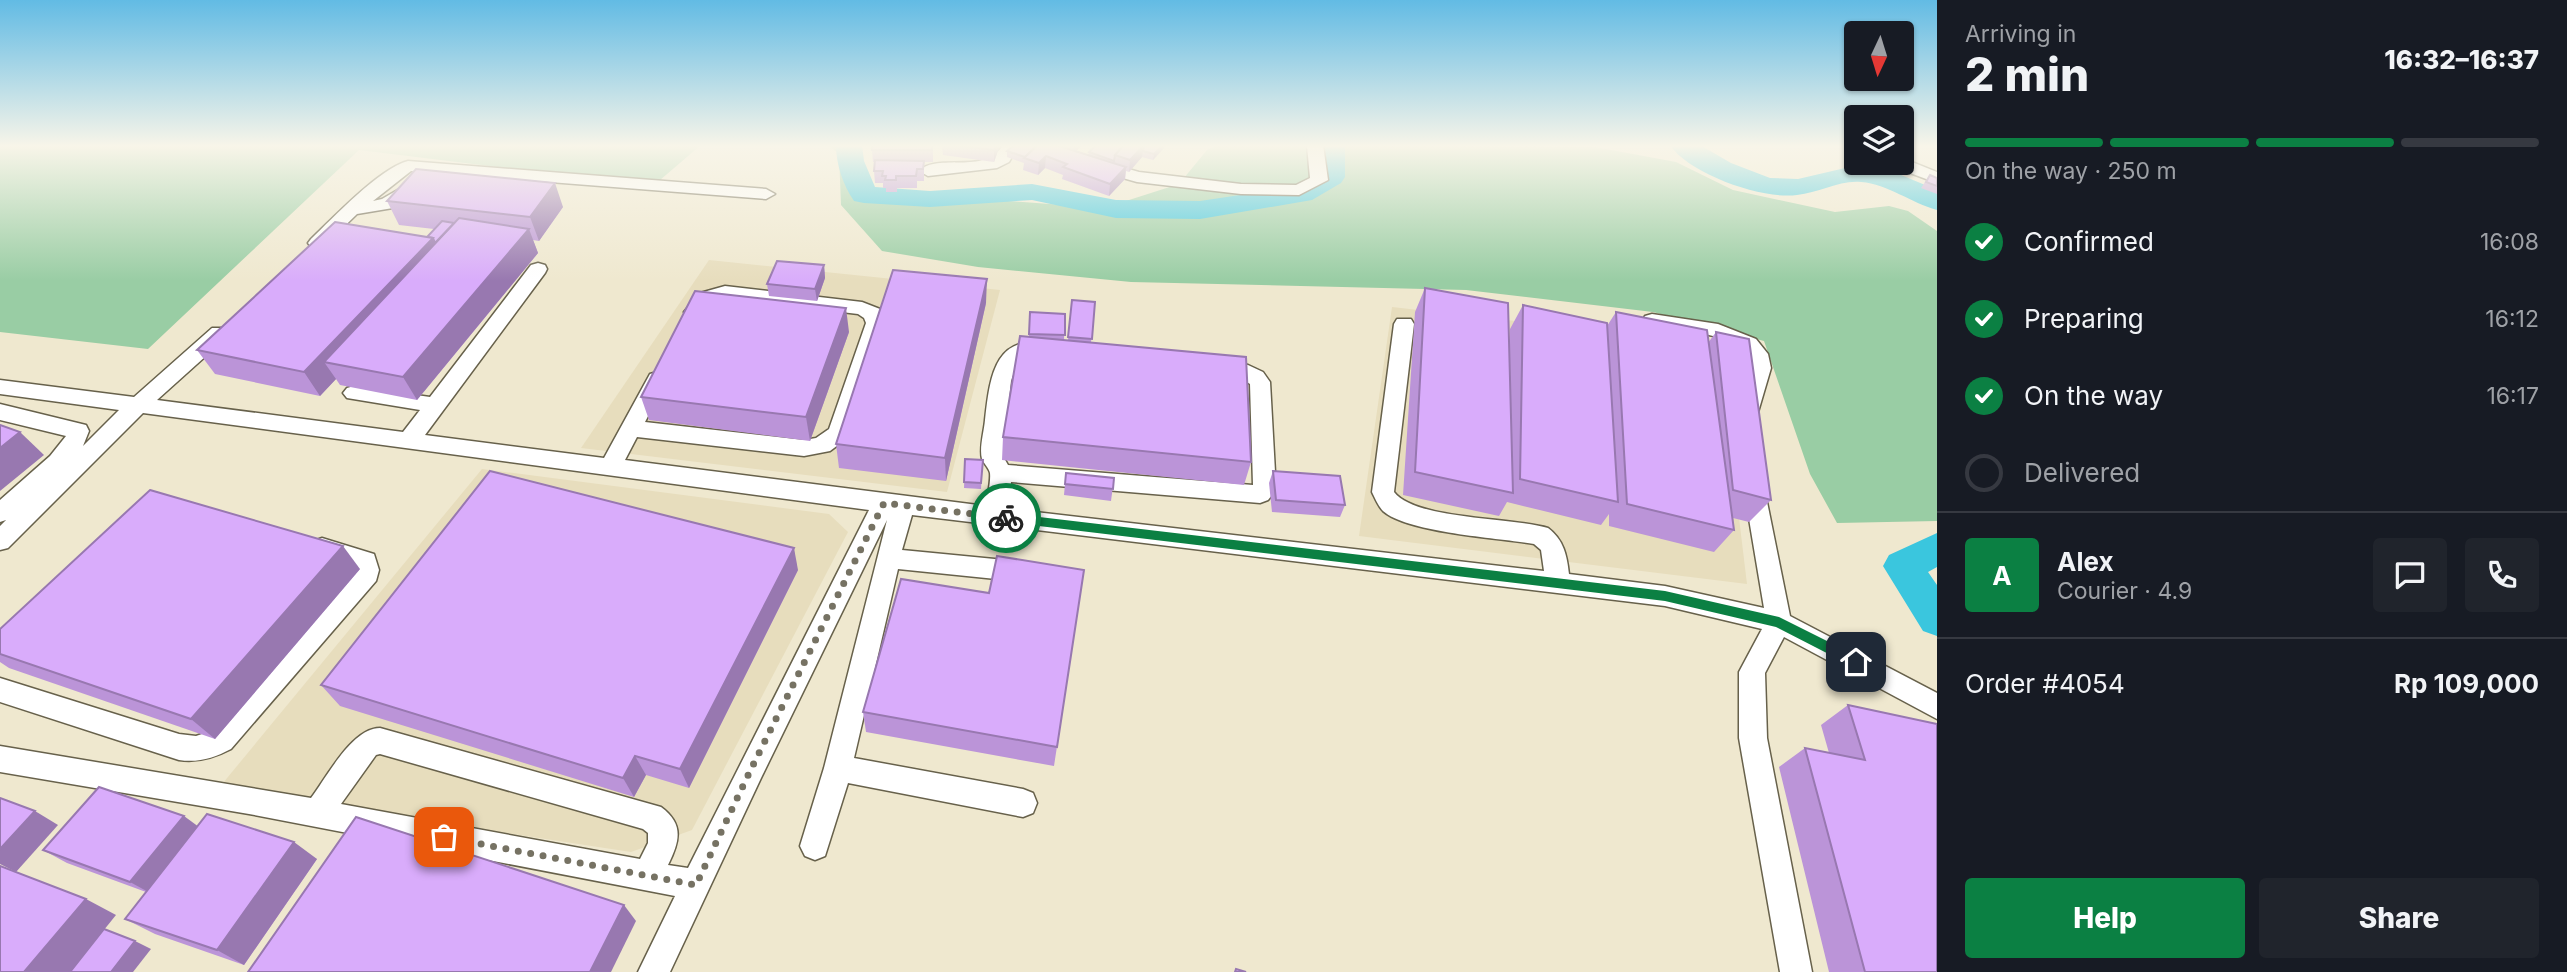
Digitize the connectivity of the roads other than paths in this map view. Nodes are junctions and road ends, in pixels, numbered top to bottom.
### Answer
1 (375, 190) edge
2 (407, 190) edge
3 (501, 190) edge
4 (719, 190) edge
5 (1274, 190) edge
6 (1294, 190) edge
7 (766, 194) dead end
8 (555, 196) edge
9 (352, 209) junction
10 (306, 253) edge
11 (538, 269) dead end
12 (1631, 319) edge
13 (230, 323) edge
14 (1404, 324) dead end
15 (683, 332) edge
16 (1066, 353) edge
17 (670, 356) edge
18 (1203, 365) edge
19 (0, 387) edge
20 (355, 393) dead end
21 (138, 405) junction
22 (435, 405) junction
23 (0, 412) edge
24 (631, 428) junction
25 (409, 440) junction
26 (1749, 442) edge
27 (611, 465) junction
28 (1752, 466) edge
29 (1002, 473) junction
30 (894, 505) junction
31 (0, 513) edge
32 (996, 517) junction
33 (0, 541) edge
34 (302, 542) edge
35 (888, 558) junction
36 (1053, 575) edge
37 (1557, 582) junction
38 (1779, 622) junction
39 (0, 690) edge
40 (1937, 707) edge
41 (0, 759) edge
42 (838, 768) junction
43 (1023, 803) dead end
44 (317, 813) junction
45 (815, 846) dead end
46 (648, 874) junction
47 (696, 885) junction
48 (654, 972) edge
49 (1796, 972) edge

1 - 9 lane
2 - 9 street
3 - 8 street
4 - 7 lane
5 - 6 street
9 - 10 street
11 - 22 street
12 - 26 street
13 - 21 street
14 - 37 street
15 - 24 street
16 - 29 street
17 - 24 street
18 - 29 street
19 - 21 street
20 - 22 street
21 - 25 street
21 - 33 street
22 - 25 street
23 - 31 street
24 - 27 street
25 - 27 street
27 - 30 street
28 - 38 street
29 - 32 street
30 - 32 street
30 - 35 street
30 - 47 street
32 - 37 street
34 - 39 street
35 - 36 street
35 - 42 street
37 - 38 street
38 - 40 street
38 - 49 street
41 - 44 lane
42 - 43 street
42 - 45 street
44 - 46 lane
44 - 46 street
46 - 47 lane
47 - 48 street

